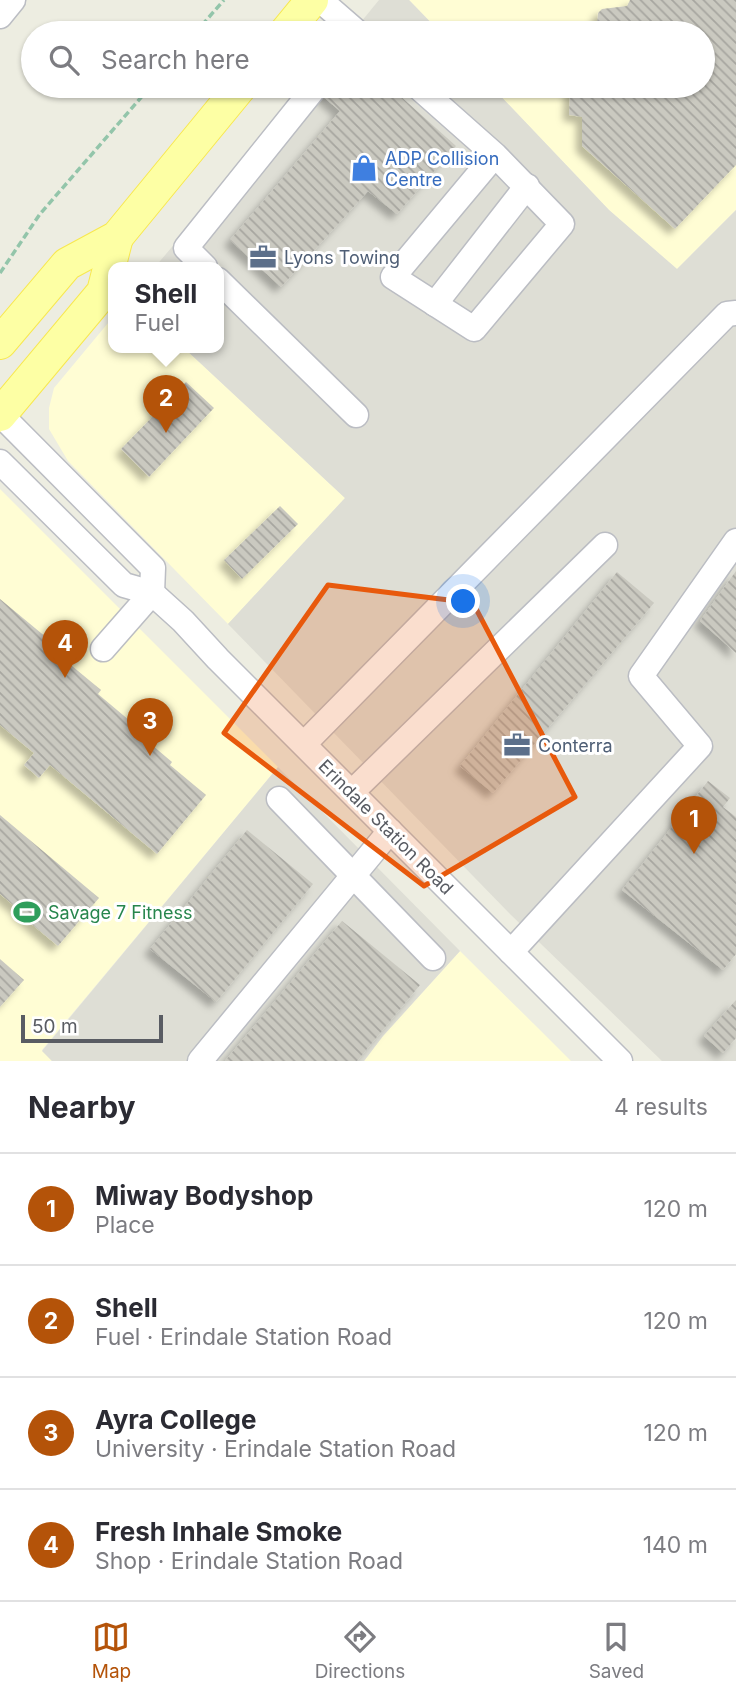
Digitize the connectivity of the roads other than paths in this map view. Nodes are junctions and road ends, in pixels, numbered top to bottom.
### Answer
1 (13, 0) edge
2 (312, 0) edge
3 (320, 0) edge
4 (0, 16) edge
5 (295, 21) edge
6 (344, 21) edge
7 (232, 98) edge
8 (306, 98) edge
9 (431, 98) edge
10 (495, 155) junction
11 (527, 186) junction
12 (117, 237) junction
13 (111, 262) edge
14 (200, 262) edge
15 (108, 272) edge
16 (224, 285) edge
17 (435, 304) junction
18 (736, 313) edge
19 (0, 343) edge
20 (0, 415) edge
21 (356, 415) dead end
22 (0, 462) edge
23 (736, 541) edge
24 (605, 545) dead end
25 (152, 593) junction
26 (103, 649) dead end
27 (304, 744) junction
28 (352, 792) junction
29 (279, 799) dead end
30 (390, 831) junction
31 (352, 875) junction
32 (512, 952) junction
33 (433, 958) dead end
34 (200, 1061) edge
35 (620, 1061) edge

1 - 4 street
2 - 5 main road
3 - 6 street
7 - 12 main road
8 - 14 street
9 - 10 street
10 - 11 street
10 - 17 street
11 - 17 street
11 - 17 street
12 - 13 main road
12 - 19 main road
15 - 20 main road
16 - 21 street
18 - 27 street
20 - 25 street
22 - 25 street, Erindale Station Road
23 - 32 street
24 - 28 street
25 - 26 street
25 - 27 street, Erindale Station Road
27 - 28 street, Erindale Station Road
28 - 30 street, Erindale Station Road
29 - 31 street
30 - 31 street
30 - 32 street, Erindale Station Road
31 - 33 street
31 - 34 street
32 - 35 street, Erindale Station Road

